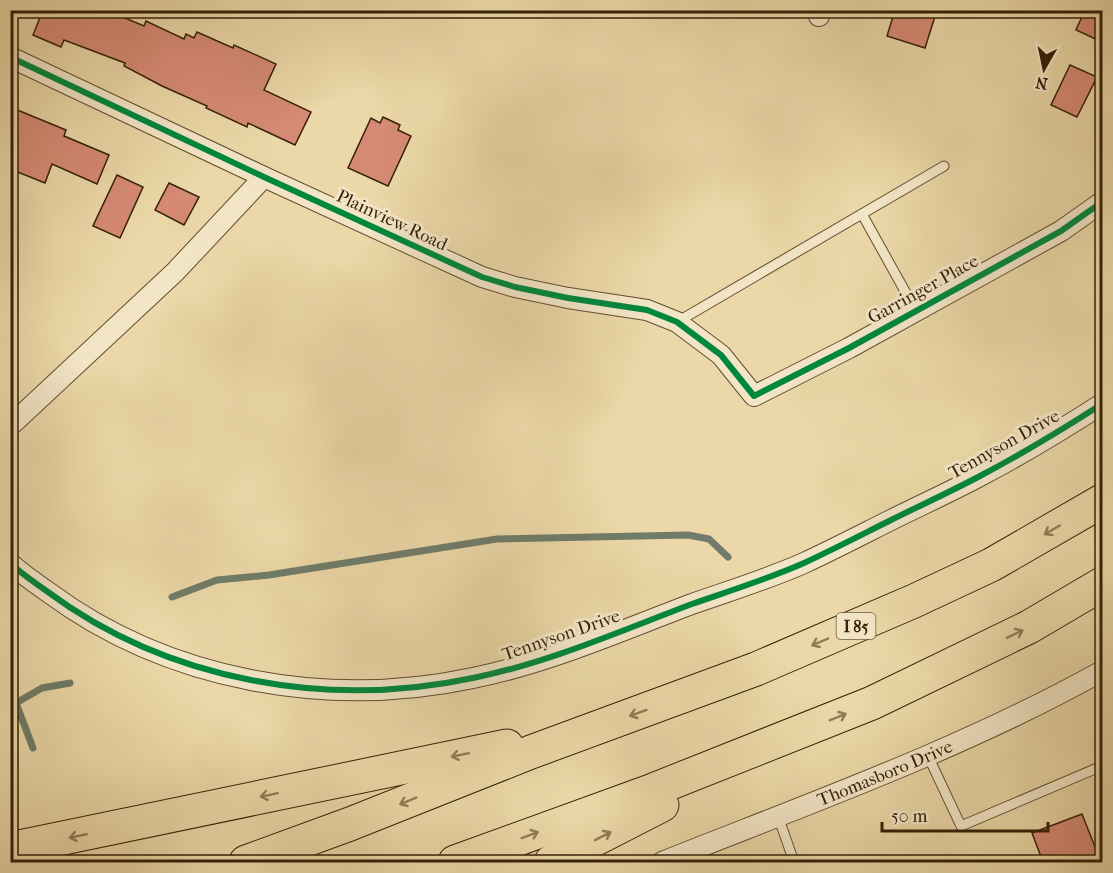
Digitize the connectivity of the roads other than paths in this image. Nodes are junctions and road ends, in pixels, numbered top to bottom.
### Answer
1 (10, 57) edge
2 (944, 166) dead end
3 (264, 177) junction
4 (1102, 202) edge
5 (862, 214) junction
6 (916, 311) junction
7 (677, 322) junction
8 (754, 396) joint
9 (1102, 404) edge
10 (10, 426) edge
11 (1102, 501) edge
12 (10, 563) edge
13 (1098, 588) edge
14 (1102, 671) edge
15 (600, 728) junction
16 (784, 739) junction
17 (928, 756) junction
18 (1102, 766) edge
19 (778, 816) junction
20 (10, 849) edge
21 (246, 862) edge
22 (455, 862) edge
23 (551, 862) edge
24 (662, 862) edge
25 (794, 862) edge

1 - 3 street, Plainview Road
2 - 5 lane
3 - 7 street, Plainview Road
3 - 10 street
4 - 6 street, Garringer Place
5 - 6 lane
5 - 7 lane
6 - 8 street, Garringer Place
7 - 8 street, Plainview Road
9 - 12 street, Tennyson Drive
11 -> 15 highway, I 85
16 -> 13 highway
14 - 17 street, Thomasboro Drive
15 -> 20 highway
15 -> 21 highway, I 85
22 -> 16 highway
23 -> 16 highway
17 - 18 lane
17 - 19 street, Thomasboro Drive
19 - 24 street, Thomasboro Drive
19 - 25 lane

